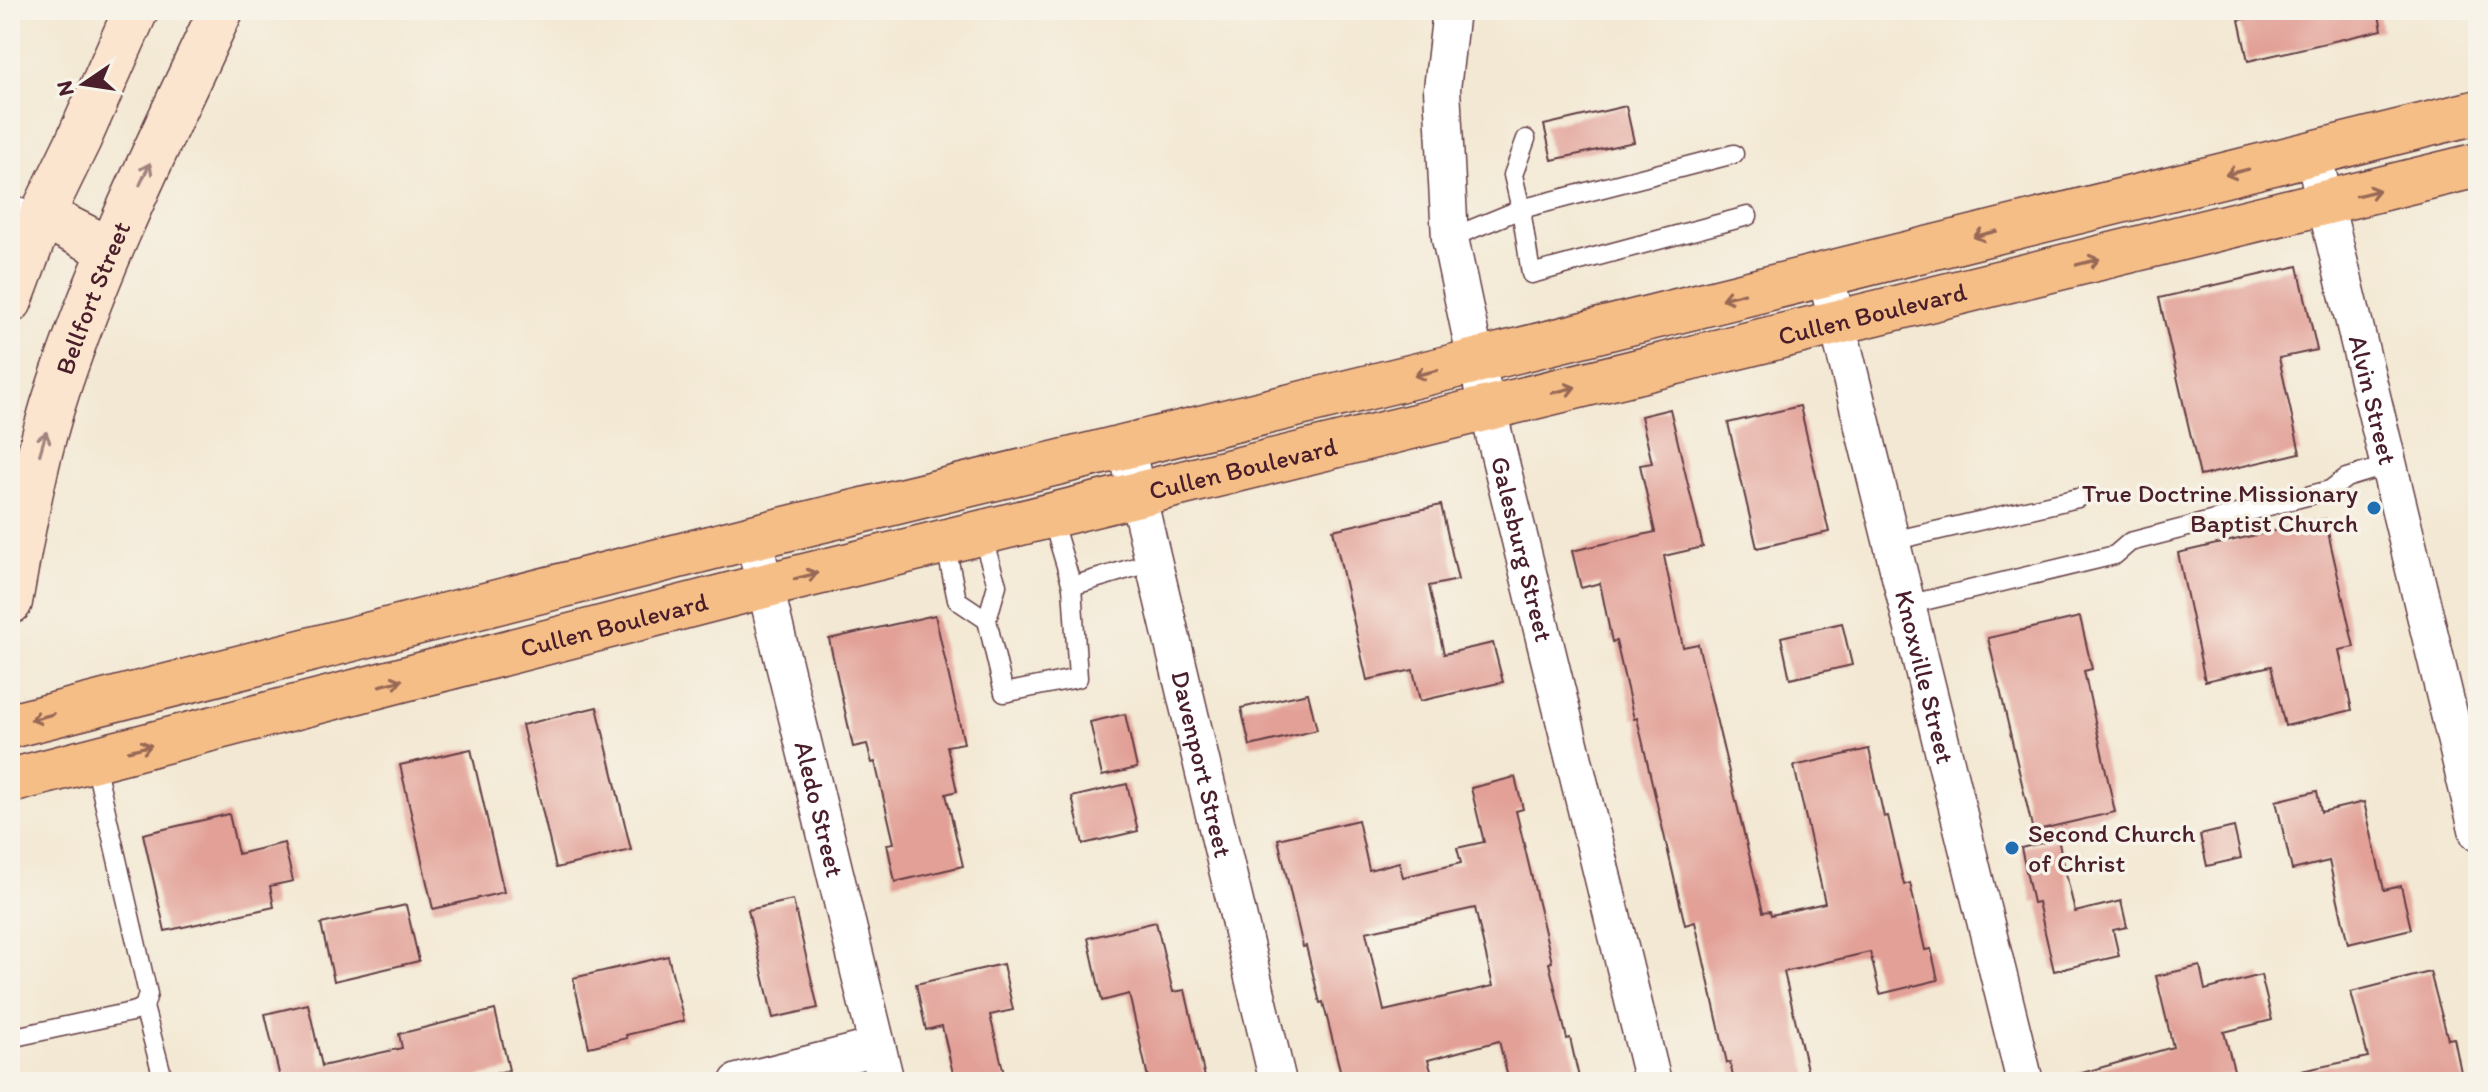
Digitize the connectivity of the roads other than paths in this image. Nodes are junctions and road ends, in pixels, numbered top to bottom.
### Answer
1 (136, 10) edge
2 (221, 10) edge
3 (1451, 10) edge
4 (2478, 112) edge
5 (1526, 139) dead end
6 (2313, 153) junction
7 (1734, 154) dead end
8 (2478, 165) edge
9 (2326, 203) junction
10 (26, 209) edge
11 (1521, 209) junction
12 (1748, 216) dead end
13 (1450, 238) junction
14 (109, 249) junction
15 (1825, 273) junction
16 (10, 301) edge
17 (1837, 323) junction
18 (1476, 361) junction
19 (1488, 409) junction
20 (1126, 447) junction
21 (2389, 465) junction
22 (1136, 495) junction
23 (2078, 498) dead end
24 (1051, 516) junction
25 (753, 537) junction
26 (963, 537) junction
27 (1892, 541) junction
28 (1152, 562) junction
29 (764, 586) junction
30 (1072, 586) junction
31 (10, 602) edge
32 (1907, 605) junction
33 (987, 620) junction
34 (10, 726) edge
35 (94, 759) junction
36 (10, 781) edge
37 (2478, 833) edge
38 (144, 1007) junction
39 (10, 1038) edge
40 (877, 1047) junction
41 (164, 1082) edge
42 (738, 1082) edge
43 (886, 1082) edge
44 (1278, 1082) edge
45 (1653, 1082) edge
46 (2025, 1082) edge

1 - 10 main road
14 -> 2 main road, Bellfort Street
3 - 13 street, Galesburg Street
4 - 6 main road, Cullen Boulevard
5 - 11 lane
6 - 9 street, Alvin Street
6 -> 15 main road, Cullen Boulevard
7 - 11 lane
9 -> 8 main road, Cullen Boulevard
17 -> 9 main road, Cullen Boulevard
9 - 21 street, Alvin Street
10 - 14 main road
10 - 16 main road
11 - 12 lane
11 - 13 lane
13 - 18 street, Galesburg Street
31 -> 14 main road, Bellfort Street
15 - 17 street, Knoxville Street
15 -> 18 main road, Cullen Boulevard
19 -> 17 main road, Cullen Boulevard
17 - 27 street, Knoxville Street
18 - 19 street, Galesburg Street
18 -> 20 main road, Cullen Boulevard
19 - 22 main road, Cullen Boulevard
19 - 45 street, Galesburg Street
20 - 22 street, Davenport Street
20 - 25 main road, Cullen Boulevard
21 - 32 lane
21 - 37 street, Alvin Street
22 - 24 main road, Cullen Boulevard
22 - 28 street, Davenport Street
23 - 27 lane
24 - 26 main road, Cullen Boulevard
24 - 30 lane
25 - 29 street, Aledo Street
25 -> 34 main road, Cullen Boulevard
29 -> 26 main road, Cullen Boulevard
26 - 33 lane
26 - 33 lane
27 - 32 street, Knoxville Street
28 - 30 lane
28 - 44 street, Davenport Street
35 -> 29 main road, Cullen Boulevard
29 - 40 street, Aledo Street
30 - 33 lane
32 - 46 street, Knoxville Street
35 - 36 main road, Cullen Boulevard
35 - 38 lane
38 - 39 lane
38 - 41 lane
40 - 42 street
40 - 43 street, Aledo Street

